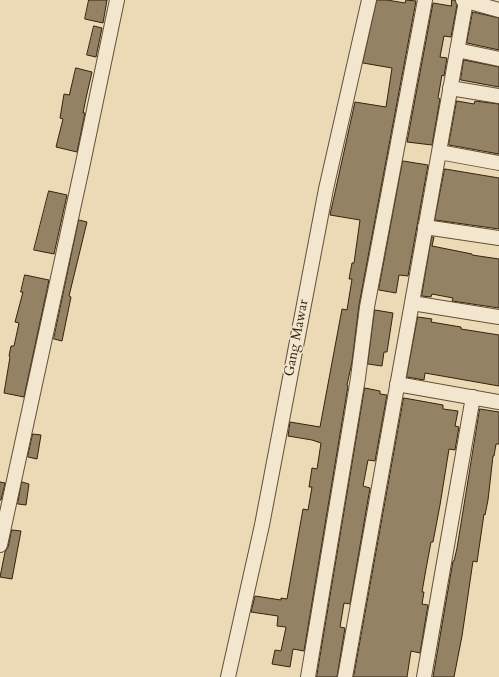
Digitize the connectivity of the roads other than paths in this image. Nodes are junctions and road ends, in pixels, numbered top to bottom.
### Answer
1 (117, 0) edge
2 (368, 0) edge
3 (425, 0) edge
4 (464, 0) edge
5 (499, 10) edge
6 (457, 50) junction
7 (499, 59) edge
8 (450, 88) junction
9 (499, 96) edge
10 (439, 152) junction
11 (499, 163) edge
12 (425, 226) junction
13 (499, 238) edge
14 (412, 303) junction
15 (499, 317) edge
16 (397, 384) junction
17 (473, 397) junction
18 (499, 402) edge
19 (0, 545) edge
20 (228, 677) edge
21 (308, 677) edge
22 (345, 677) edge
23 (424, 677) edge

1 - 19 street
2 - 20 street, Gang Mawar
3 - 21 street
4 - 5 street
4 - 6 street
6 - 7 street
6 - 8 street
8 - 9 street
8 - 10 street
10 - 11 street
10 - 12 street
12 - 13 street
12 - 14 street
14 - 15 street
14 - 16 street
16 - 17 street
16 - 22 street
17 - 18 street
17 - 23 street

